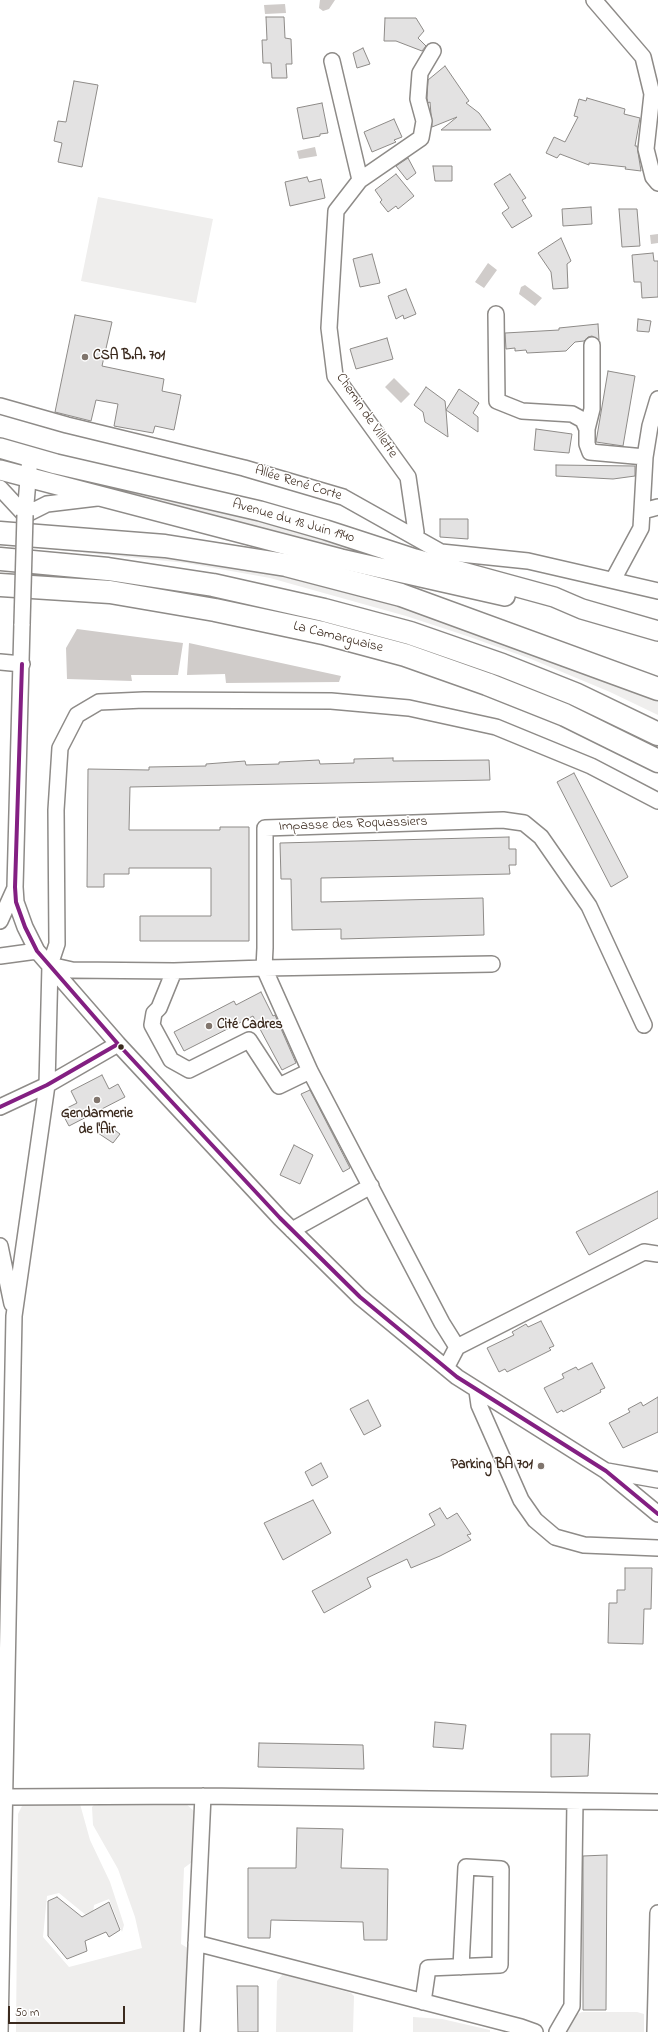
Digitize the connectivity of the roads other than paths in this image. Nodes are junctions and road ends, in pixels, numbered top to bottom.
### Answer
1 (594, 0) edge
2 (433, 51) dead end
3 (332, 61) dead end
4 (360, 180) junction
5 (658, 183) edge
6 (496, 314) dead end
7 (592, 345) dead end
8 (658, 399) edge
9 (0, 406) edge
10 (587, 429) junction
11 (0, 448) edge
12 (30, 457) junction
13 (646, 457) junction
14 (0, 470) edge
15 (28, 477) junction
16 (0, 488) edge
17 (101, 497) junction
18 (658, 507) edge
19 (643, 511) junction
20 (25, 515) junction
21 (0, 533) edge
22 (412, 535) junction
23 (0, 559) edge
24 (613, 580) junction
25 (0, 585) edge
26 (658, 591) edge
27 (582, 609) junction
28 (658, 631) edge
29 (0, 662) edge
30 (22, 664) junction
31 (658, 689) edge
32 (658, 734) edge
33 (658, 760) edge
34 (658, 801) edge
35 (15, 887) junction
36 (0, 921) edge
37 (37, 951) junction
38 (0, 956) edge
39 (492, 964) dead end
40 (50, 965) junction
41 (264, 968) junction
42 (174, 971) junction
43 (644, 1024) dead end
44 (118, 1044) junction
45 (310, 1071) junction
46 (47, 1085) junction
47 (0, 1107) edge
48 (371, 1186) junction
49 (292, 1230) junction
50 (0, 1246) edge
51 (658, 1254) edge
52 (14, 1316) junction
53 (458, 1347) junction
54 (446, 1368) junction
55 (477, 1391) junction
56 (606, 1471) junction
57 (658, 1480) edge
58 (658, 1496) edge
59 (658, 1514) edge
60 (658, 1548) edge
61 (2, 1775) edge
62 (203, 1796) junction
63 (4, 1797) junction
64 (575, 1801) junction
65 (658, 1802) edge
66 (2, 1817) edge
67 (658, 1913) edge
68 (196, 1943) junction
69 (461, 1966) junction
70 (423, 2002) junction
71 (0, 2032) edge
72 (192, 2032) edge
73 (535, 2032) edge
74 (557, 2032) edge
75 (655, 2032) edge

1 - 5 street
2 - 4 street, Chemin de Villette
3 - 4 street
4 - 22 street, Chemin de Villette
6 - 10 street
7 - 10 street
8 - 13 street
9 - 22 street, Allée René Corte
10 - 13 street
11 - 12 main road, Avenue du 18 Juin 1940
12 - 15 street
12 - 27 main road, Avenue du 18 Juin 1940
13 - 19 street
14 - 15 main road, Avenue du 18 Juin 1940
15 - 17 main road, Avenue du 18 Juin 1940
15 - 20 street
16 - 20 street
17 - 20 street
17 - 27 main road, Avenue du 18 Juin 1940
18 - 19 street
19 - 24 street
20 - 30 street, bridge
21 - 31 highway
22 - 24 street, Allée René Corte
23 - 32 highway, La Camarguaise
24 - 26 street, Allée René Corte
25 - 33 highway, La Camarguaise
27 - 28 main road, Avenue du 18 Juin 1940
29 - 30 street
30 - 35 street
34 - 40 street
35 - 36 street
35 - 37 street
37 - 38 street
37 - 40 street
39 - 41 street
40 - 42 street
40 - 44 street
40 - 46 street
41 - 42 street
41 - 43 street, Impasse des Roquassiers
41 - 45 street
42 - 45 street
44 - 46 street
44 - 49 street
45 - 48 street
46 - 47 street
46 - 52 street
48 - 49 street
48 - 53 street
49 - 54 street
50 - 52 street
51 - 53 street
52 - 61 street
53 - 54 street
54 - 55 street
55 - 56 street
55 - 60 street
56 - 57 street
56 - 59 street
58 - 59 street
61 - 63 street
62 - 63 street
62 - 64 street
62 - 68 street
63 - 66 street
64 - 65 street
64 - 74 street
66 - 71 street
67 - 75 street
68 - 70 street
68 - 72 street
69 - 69 street
69 - 70 street
70 - 73 street

